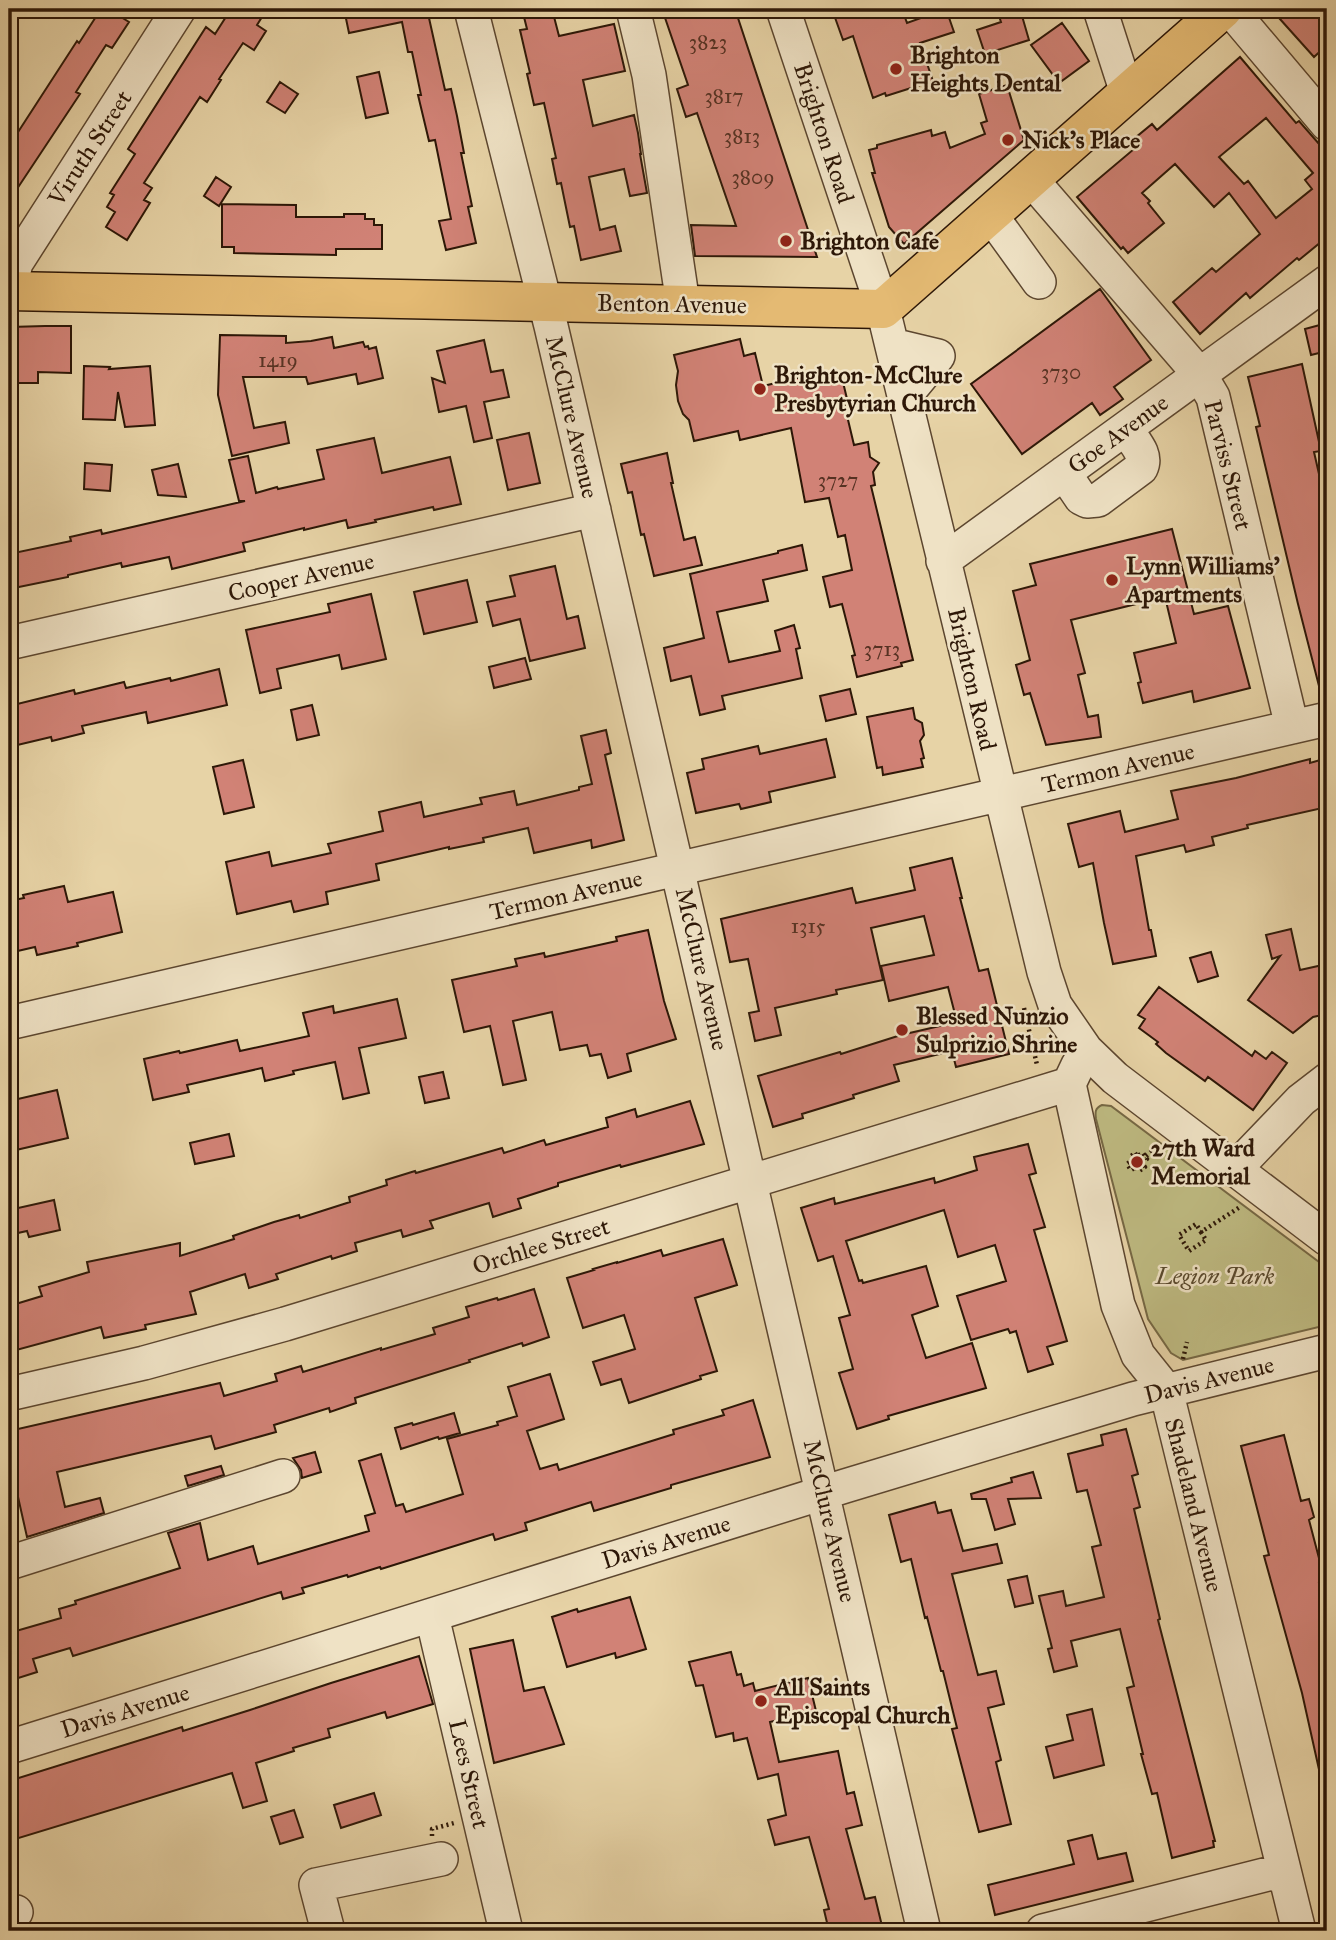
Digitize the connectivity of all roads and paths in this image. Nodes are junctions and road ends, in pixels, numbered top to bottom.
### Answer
1 (179, 9) edge
2 (471, 9) edge
3 (633, 9) edge
4 (783, 9) edge
5 (1100, 9) edge
6 (1223, 9) edge
7 (1230, 9) edge
8 (1127, 93) junction
9 (1324, 115) edge
10 (1030, 178) junction
11 (990, 214) junction
12 (1039, 282) dead end
13 (1327, 282) edge
14 (9, 290) edge
15 (545, 302) junction
16 (683, 304) junction
17 (883, 309) junction
18 (1200, 374) junction
19 (594, 510) junction
20 (943, 561) junction
21 (9, 643) edge
22 (1327, 719) edge
23 (1292, 727) junction
24 (999, 795) junction
25 (678, 869) junction
26 (9, 1023) edge
27 (1086, 1050) junction
28 (1327, 1080) edge
29 (1069, 1084) junction
30 (1156, 1149) dead end
31 (1146, 1157) junction
32 (1234, 1170) junction
33 (751, 1181) junction
34 (1235, 1210) dead end
35 (1201, 1232) junction
36 (1327, 1239) edge
37 (1187, 1342) dead end
38 (1327, 1351) edge
39 (1183, 1360) dead end
40 (1166, 1390) junction
41 (9, 1394) edge
42 (283, 1476) dead end
43 (824, 1492) junction
44 (9, 1563) edge
45 (432, 1616) junction
46 (9, 1747) edge
47 (440, 1859) dead end
48 (1284, 1871) junction
49 (328, 1931) edge
50 (506, 1931) edge
51 (925, 1931) edge
52 (1042, 1931) edge
53 (1299, 1931) edge

1 - 14 street, Viruth Street
2 - 15 street, McClure Avenue
3 - 16 street
4 - 17 street, Brighton Road
5 - 8 street
6 - 8 main road
7 - 9 street
8 - 10 main road
10 - 11 main road
10 - 18 street, Parviss Street
11 - 12 street
11 - 17 main road
13 - 18 street, Goe Avenue
14 - 15 main road, Benton Avenue
15 - 16 main road, Benton Avenue
15 - 19 street, McClure Avenue
16 - 17 main road, Benton Avenue
17 - 20 street, Brighton Road
18 - 20 street, Goe Avenue
18 - 23 street, Parviss Street
19 - 21 street, Cooper Avenue
19 - 25 street, McClure Avenue
20 - 24 street, Brighton Road
22 - 23 street, Termon Avenue
23 - 24 street, Termon Avenue
24 - 25 street, Termon Avenue
24 - 27 street, Brighton Road
25 - 26 street, Termon Avenue
25 - 33 street, McClure Avenue
27 - 29 street
27 - 32 street, Brighton Road
28 - 32 street
29 - 33 street, Orchlee Street
29 - 40 street, Shadeland Avenue
30 - 31 path
31 - 31 path
32 - 36 street, Brighton Road
33 - 41 street, Orchlee Street
33 - 43 street, McClure Avenue
34 - 35 path
35 - 35 path
37 - 39 path
38 - 40 street, Davis Avenue
40 - 43 street, Davis Avenue
40 - 48 street, Shadeland Avenue
42 - 44 street
43 - 45 street, Davis Avenue
43 - 51 street, McClure Avenue
45 - 46 street, Davis Avenue
45 - 50 street, Lees Street
47 - 49 street
48 - 52 street
48 - 53 street, Shadeland Avenue

